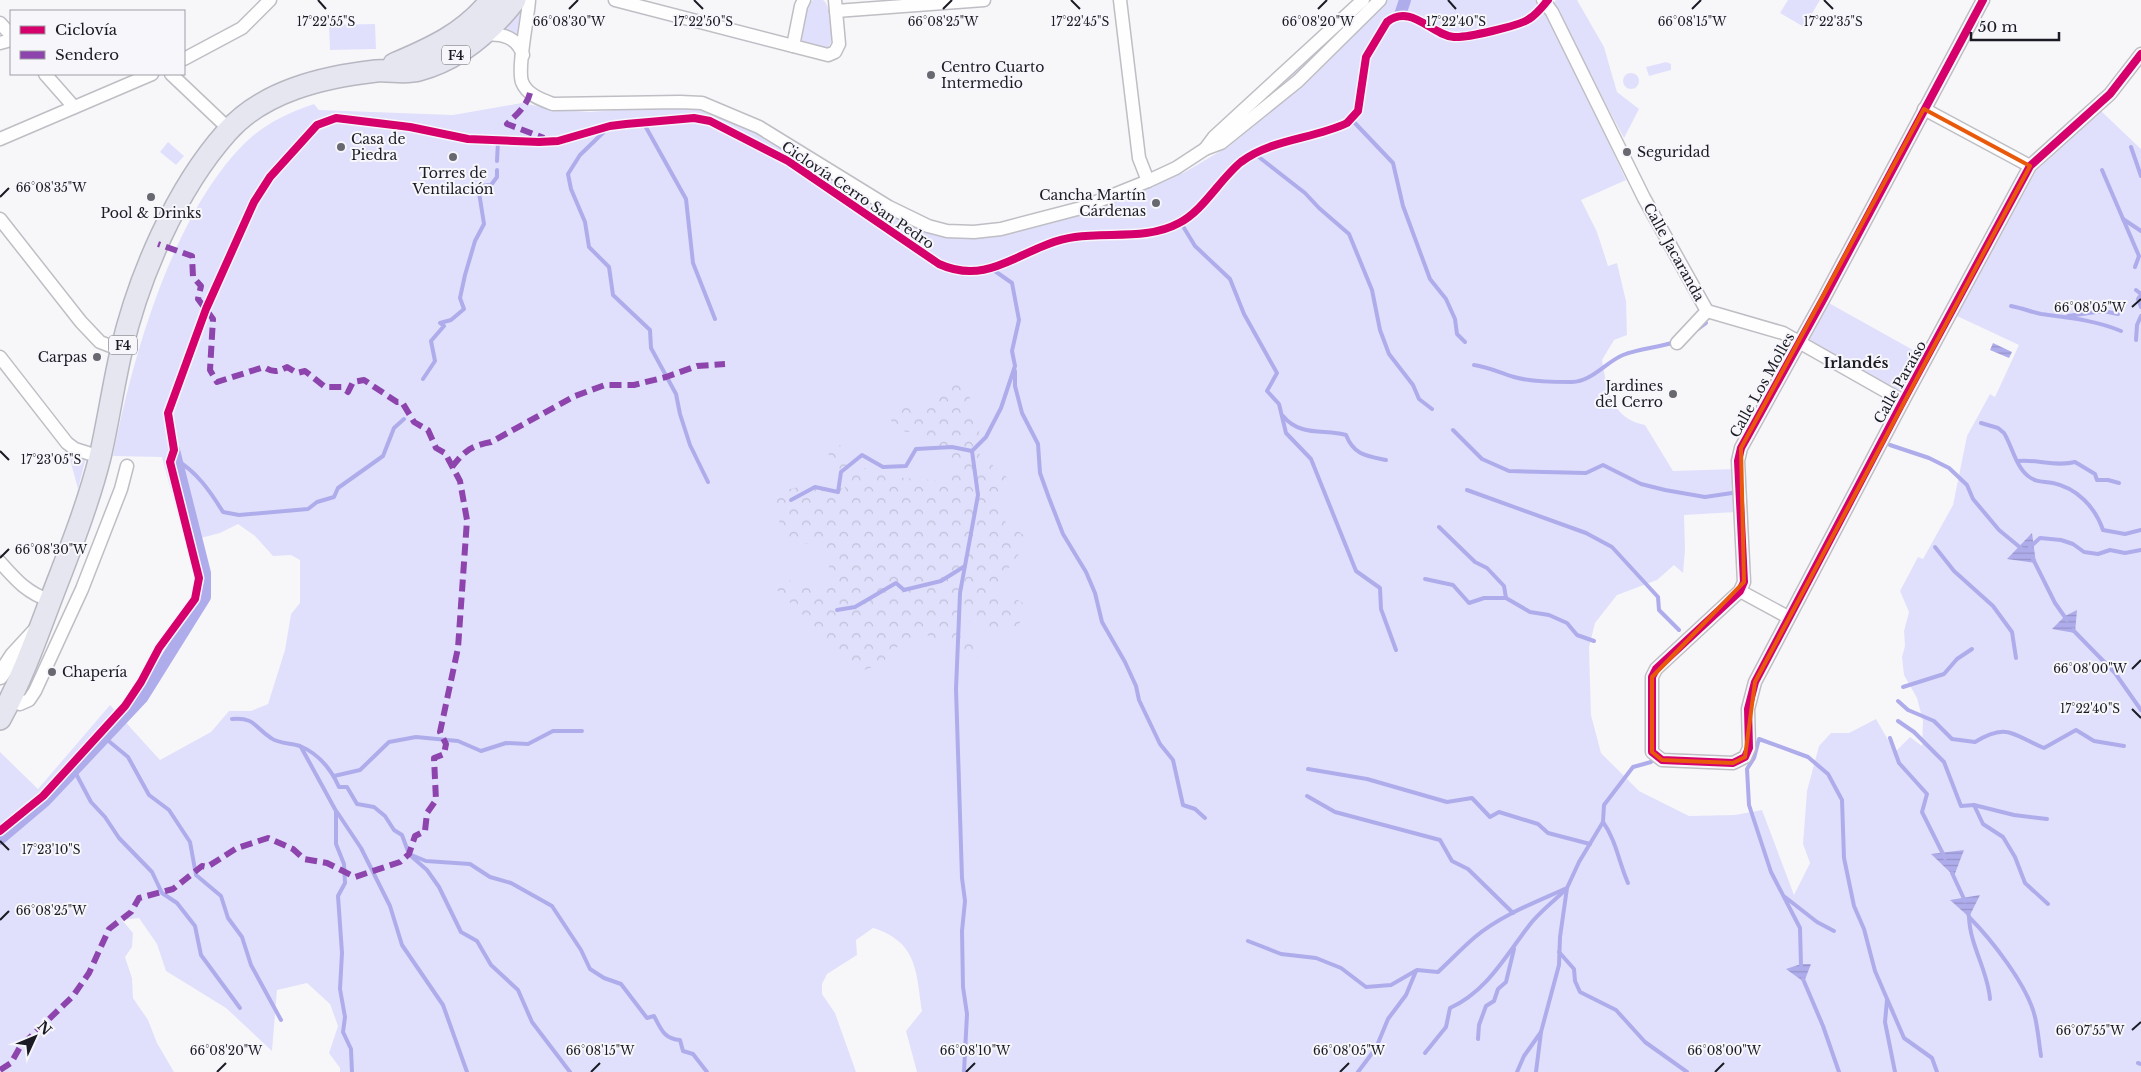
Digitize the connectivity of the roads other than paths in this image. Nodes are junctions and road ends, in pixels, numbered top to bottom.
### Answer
1 (270, 0) edge
2 (491, 0) edge
3 (515, 0) edge
4 (529, 0) edge
5 (615, 0) edge
6 (804, 0) edge
7 (984, 0) edge
8 (1120, 0) edge
9 (1363, 0) edge
10 (1380, 0) edge
11 (1543, 0) edge
12 (1983, 0) edge
13 (835, 5) edge
14 (0, 23) edge
15 (10, 34) edge
16 (484, 35) junction
17 (793, 46) junction
18 (2141, 54) edge
19 (523, 55) junction
20 (185, 58) edge
21 (378, 71) junction
22 (46, 75) edge
23 (150, 75) edge
24 (172, 75) edge
25 (74, 107) junction
26 (1924, 110) junction
27 (229, 129) junction
28 (0, 140) edge
29 (1206, 150) junction
30 (2030, 166) junction
31 (1148, 181) junction
32 (0, 219) edge
33 (1707, 311) junction
34 (1677, 342) dead end
35 (1799, 343) junction
36 (121, 350) junction
37 (0, 357) edge
38 (1903, 401) junction
39 (100, 457) junction
40 (127, 466) dead end
41 (78, 530) junction
42 (103, 531) junction
43 (0, 562) edge
44 (1740, 590) junction
45 (51, 601) junction
46 (1788, 617) junction
47 (42, 624) junction
48 (0, 676) edge
49 (5, 710) edge

1 - 20 street
2 - 21 highway, F4
3 - 16 highway, F4
4 - 19 street
5 - 17 street
6 - 17 street
7 - 13 street
8 - 31 street
9 - 29 street
10 - 29 street
11 - 33 street, Calle Jacaranda
12 - 26 street, Calle Los Molles
13 - 17 street
14 - 15 street
16 - 19 street
16 - 21 highway, F4
18 - 30 street, Calle Paraíso
19 - 31 street
21 - 27 highway, F4
22 - 25 street
23 - 25 street
24 - 27 street
25 - 28 street
26 - 30 street
26 - 35 street, Calle Los Molles
27 - 36 highway, F4
29 - 31 street
30 - 38 street, Calle Paraíso
32 - 36 street
33 - 34 street
33 - 35 street, Calle Jacaranda
35 - 38 street, Calle Jacaranda
35 - 44 street, Calle Los Molles
36 - 39 highway, F4
37 - 39 street
38 - 46 street, Calle Paraíso
39 - 41 highway, F4
40 - 42 street
41 - 42 street
41 - 45 highway, F4
42 - 49 street
43 - 45 street
44 - 46 street
44 - 46 street, Calle Paraíso
45 - 47 highway, F4
47 - 48 main road
47 - 49 highway, F4

